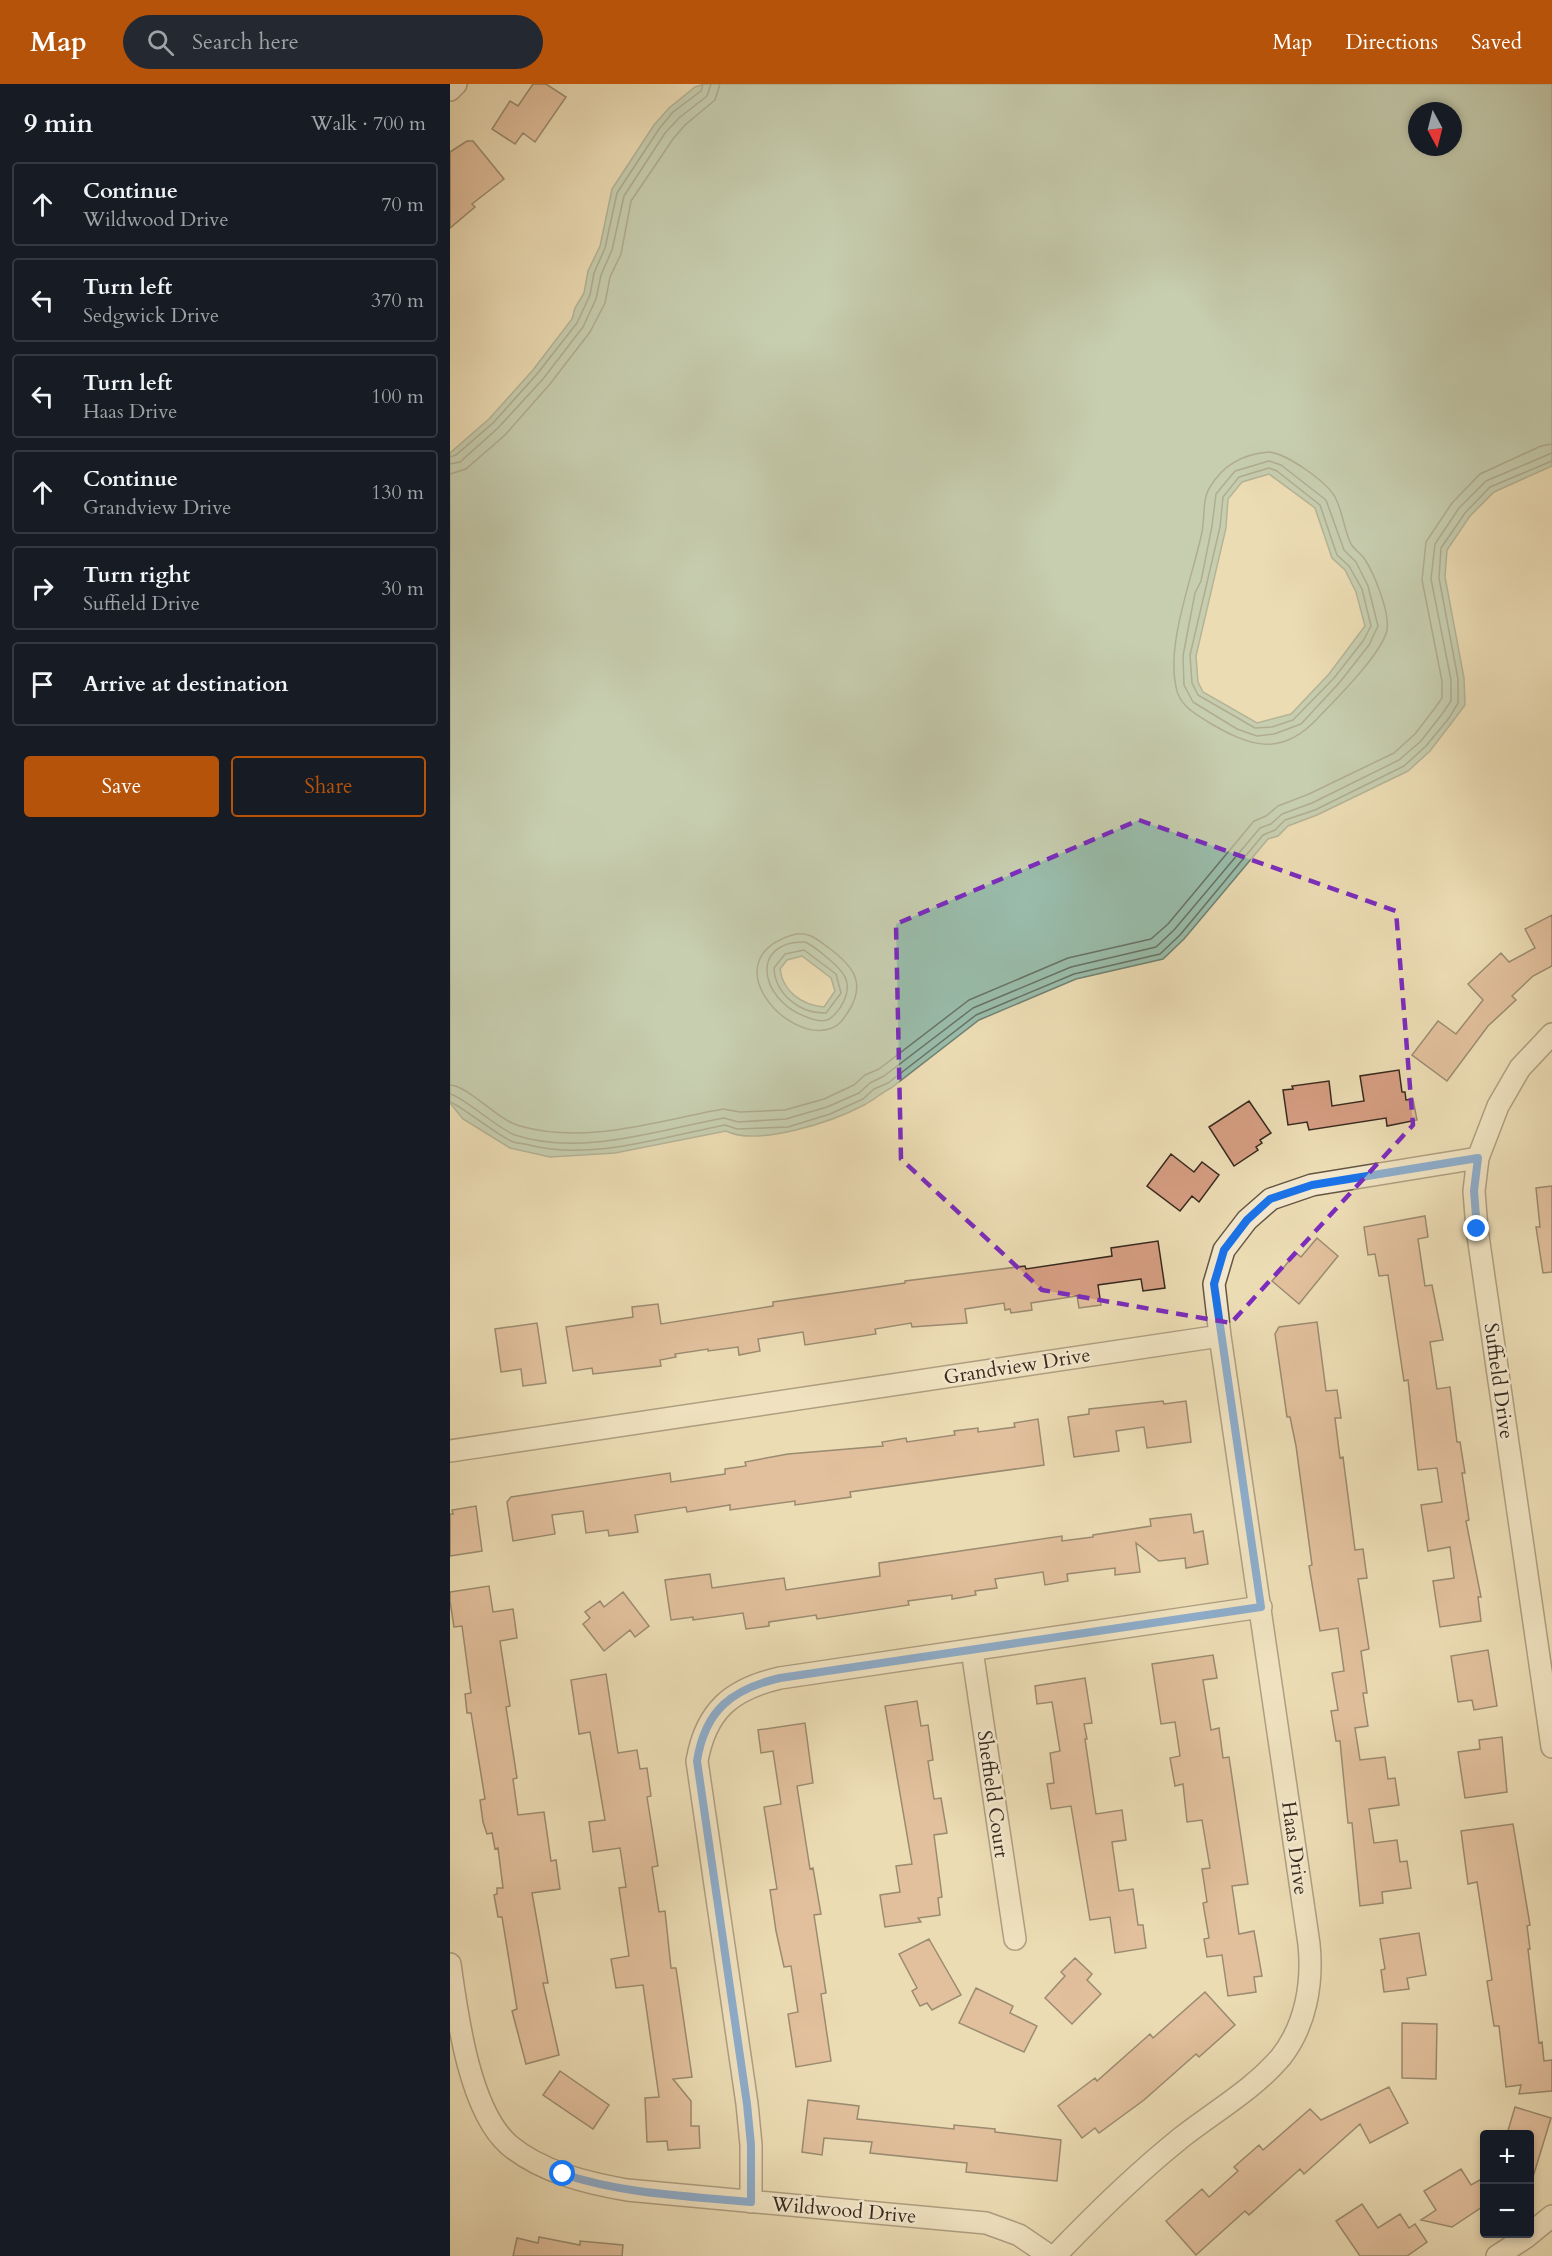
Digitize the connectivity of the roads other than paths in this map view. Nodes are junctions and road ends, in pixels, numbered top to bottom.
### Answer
1 (456, 84) edge
2 (450, 90) edge
3 (1552, 1034) edge
4 (1478, 1158) junction
5 (1220, 1336) junction
6 (450, 1451) edge
7 (1261, 1607) junction
8 (972, 1650) junction
9 (1552, 1748) edge
10 (1015, 1939) dead end
11 (450, 1964) edge
12 (751, 2202) junction
13 (1552, 2216) edge
14 (1050, 2256) edge
15 (1055, 2256) edge
16 (1497, 2256) edge

1 - 2 street
3 - 4 street, Suffield Drive
4 - 5 street
4 - 9 street, Suffield Drive
5 - 6 street, Grandview Drive
5 - 7 street, Haas Drive
7 - 8 street
7 - 15 street, Haas Drive
8 - 10 street, Sheffield Court
8 - 12 street
11 - 12 street, Wildwood Drive
12 - 14 street, Wildwood Drive
13 - 16 street

